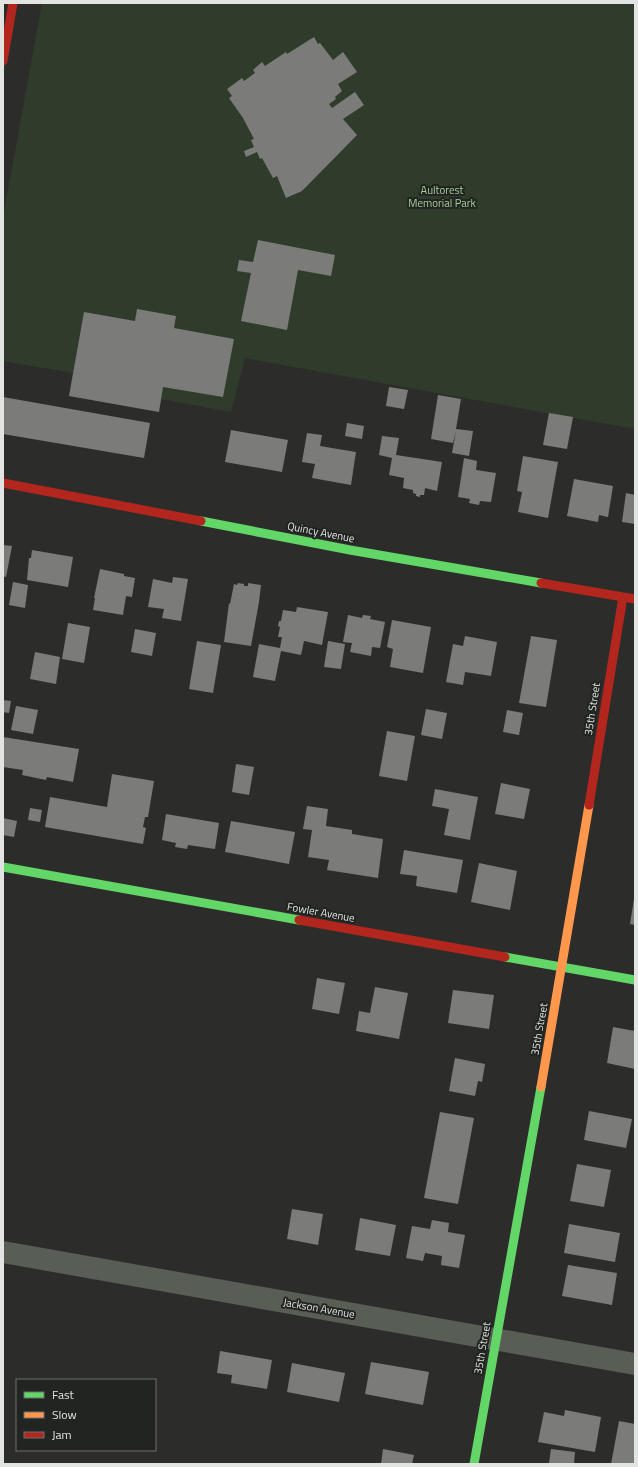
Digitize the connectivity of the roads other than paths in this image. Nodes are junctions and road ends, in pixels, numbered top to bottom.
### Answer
1 (13, 3) edge
2 (3, 62) edge
3 (3, 484) edge
4 (623, 597) junction
5 (635, 599) edge
6 (3, 867) edge
7 (562, 967) junction
8 (635, 980) edge
9 (3, 1252) edge
10 (496, 1339) junction
11 (635, 1364) edge
12 (474, 1464) edge

1 - 2 street
3 - 4 street, Quincy Avenue
4 - 5 street, Quincy Avenue
4 - 7 street, 35th Street
6 - 7 street, Fowler Avenue
7 - 8 street, Fowler Avenue
7 - 10 street, 35th Street
9 - 10 street, Jackson Avenue
10 - 11 street, Jackson Avenue
10 - 12 street, 35th Street

